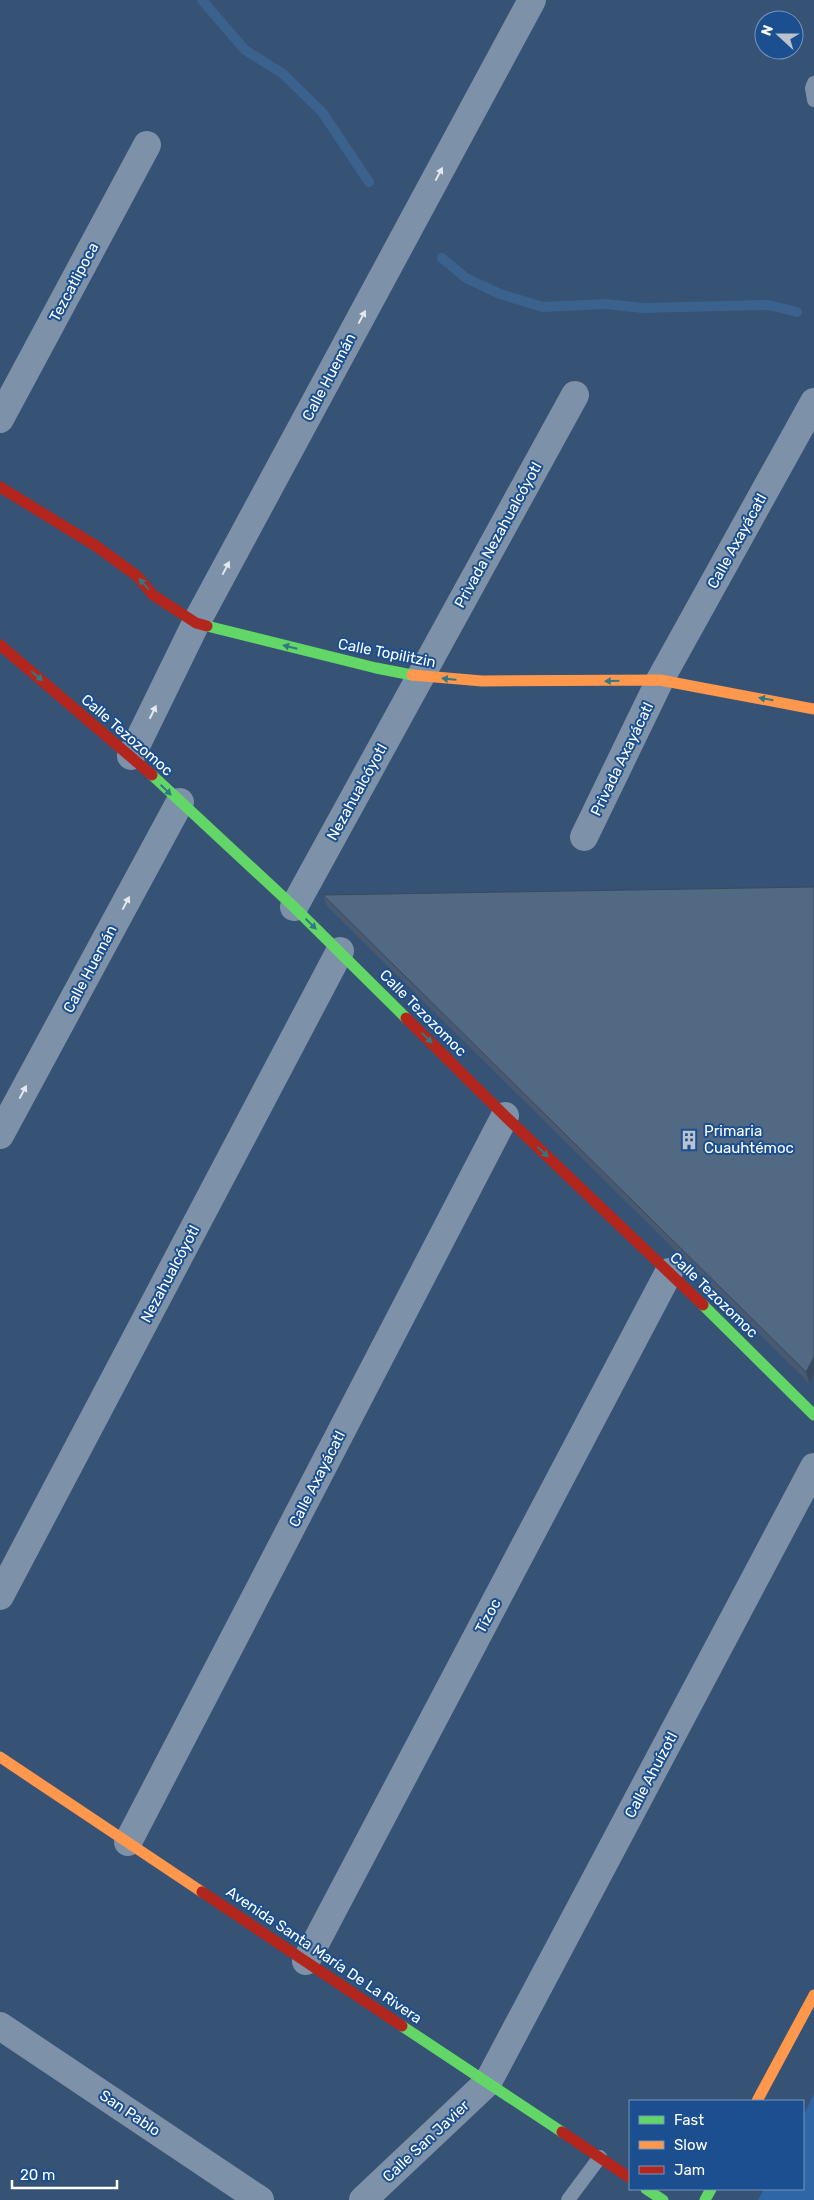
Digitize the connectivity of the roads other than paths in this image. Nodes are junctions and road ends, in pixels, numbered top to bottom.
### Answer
1 (532, 0) edge
2 (814, 83) edge
3 (814, 100) edge
4 (147, 145) dead end
5 (575, 395) dead end
6 (814, 402) edge
7 (0, 419) edge
8 (0, 487) edge
9 (196, 623) junction
10 (1, 649) edge
11 (420, 676) junction
12 (660, 680) junction
13 (814, 708) edge
14 (131, 756) junction
15 (180, 802) junction
16 (584, 837) dead end
17 (294, 907) junction
18 (340, 951) junction
19 (505, 1116) junction
20 (0, 1135) edge
21 (669, 1272) junction
22 (814, 1415) edge
23 (814, 1467) edge
24 (0, 1596) edge
25 (0, 1757) edge
26 (128, 1842) junction
27 (306, 1961) junction
28 (814, 1996) edge
29 (0, 2026) edge
30 (488, 2082) junction
31 (759, 2100) edge
32 (600, 2157) junction
33 (629, 2177) edge
34 (648, 2190) edge
35 (260, 2200) edge
36 (363, 2200) edge
37 (568, 2200) edge
38 (663, 2200) edge

9 -> 1 street, Calle Huemán
2 - 3 lane
4 - 7 street, Tezcatlipoca
5 - 11 street, Privada Nezahualcóyotl
6 - 12 street, Calle Axayácatl
9 -> 8 street, Calle Topilitzin
11 -> 9 street, Calle Topilitzin
14 -> 9 street, Calle Huemán
10 -> 14 street, Calle Tezozomoc
12 -> 11 street, Calle Topilitzin
11 - 17 street, Nezahualcóyotl
13 -> 12 street, Calle Topilitzin
12 - 16 street, Privada Axayácatl
14 -> 15 street, Calle Tezozomoc
15 - 17 street, Calle Tezozomoc
20 -> 15 street, Calle Huemán
17 -> 18 street, Calle Tezozomoc
18 -> 19 street, Calle Tezozomoc
18 - 24 street, Nezahualcóyotl
19 -> 21 street, Calle Tezozomoc
19 - 26 street, Calle Axayácatl
21 - 22 street, Calle Tezozomoc
21 - 27 street, Tízoc
23 - 30 street, Calle Ahuízotl
25 - 26 street, Avenida Santa María De La Rivera
26 - 27 street, Avenida Santa María De La Rivera
27 - 30 street, Avenida Santa María De La Rivera
28 - 31 street
29 - 35 street, San Pablo
30 - 32 street, Avenida Santa María De La Rivera
30 - 36 street, Calle San Javier
32 - 33 street, Avenida Santa María De La Rivera
32 - 37 lane
34 - 38 street

